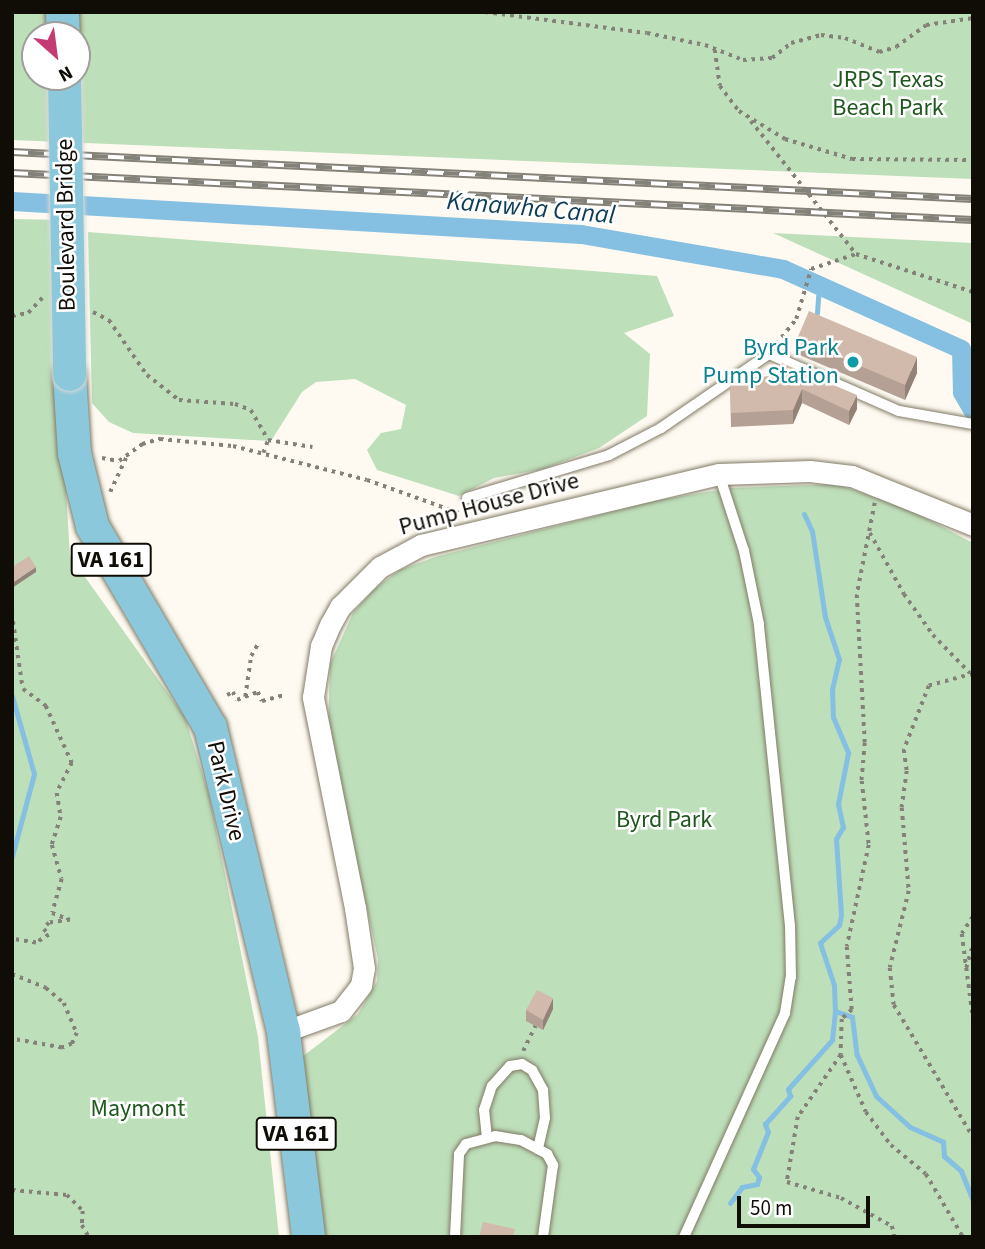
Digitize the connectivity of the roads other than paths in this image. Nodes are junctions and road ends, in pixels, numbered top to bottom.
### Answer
1 (64, 91) edge
2 (69, 374) joint
3 (973, 424) edge
4 (719, 474) junction
5 (467, 498) dead end
6 (973, 525) edge
7 (283, 1031) junction
8 (487, 1138) junction
9 (538, 1149) junction
10 (308, 1237) edge
11 (455, 1237) edge
12 (544, 1237) edge
13 (684, 1237) edge

1 - 2 main road, Boulevard Bridge / VA 161, bridge
2 - 7 main road, Park Drive / VA 161
3 - 5 lane
4 - 6 street, Pump House Drive
4 - 7 street, Pump House Drive
4 - 13 lane
7 - 10 main road, Park Drive / VA 161
8 - 9 lane
8 - 9 lane
8 - 11 lane
9 - 12 lane

